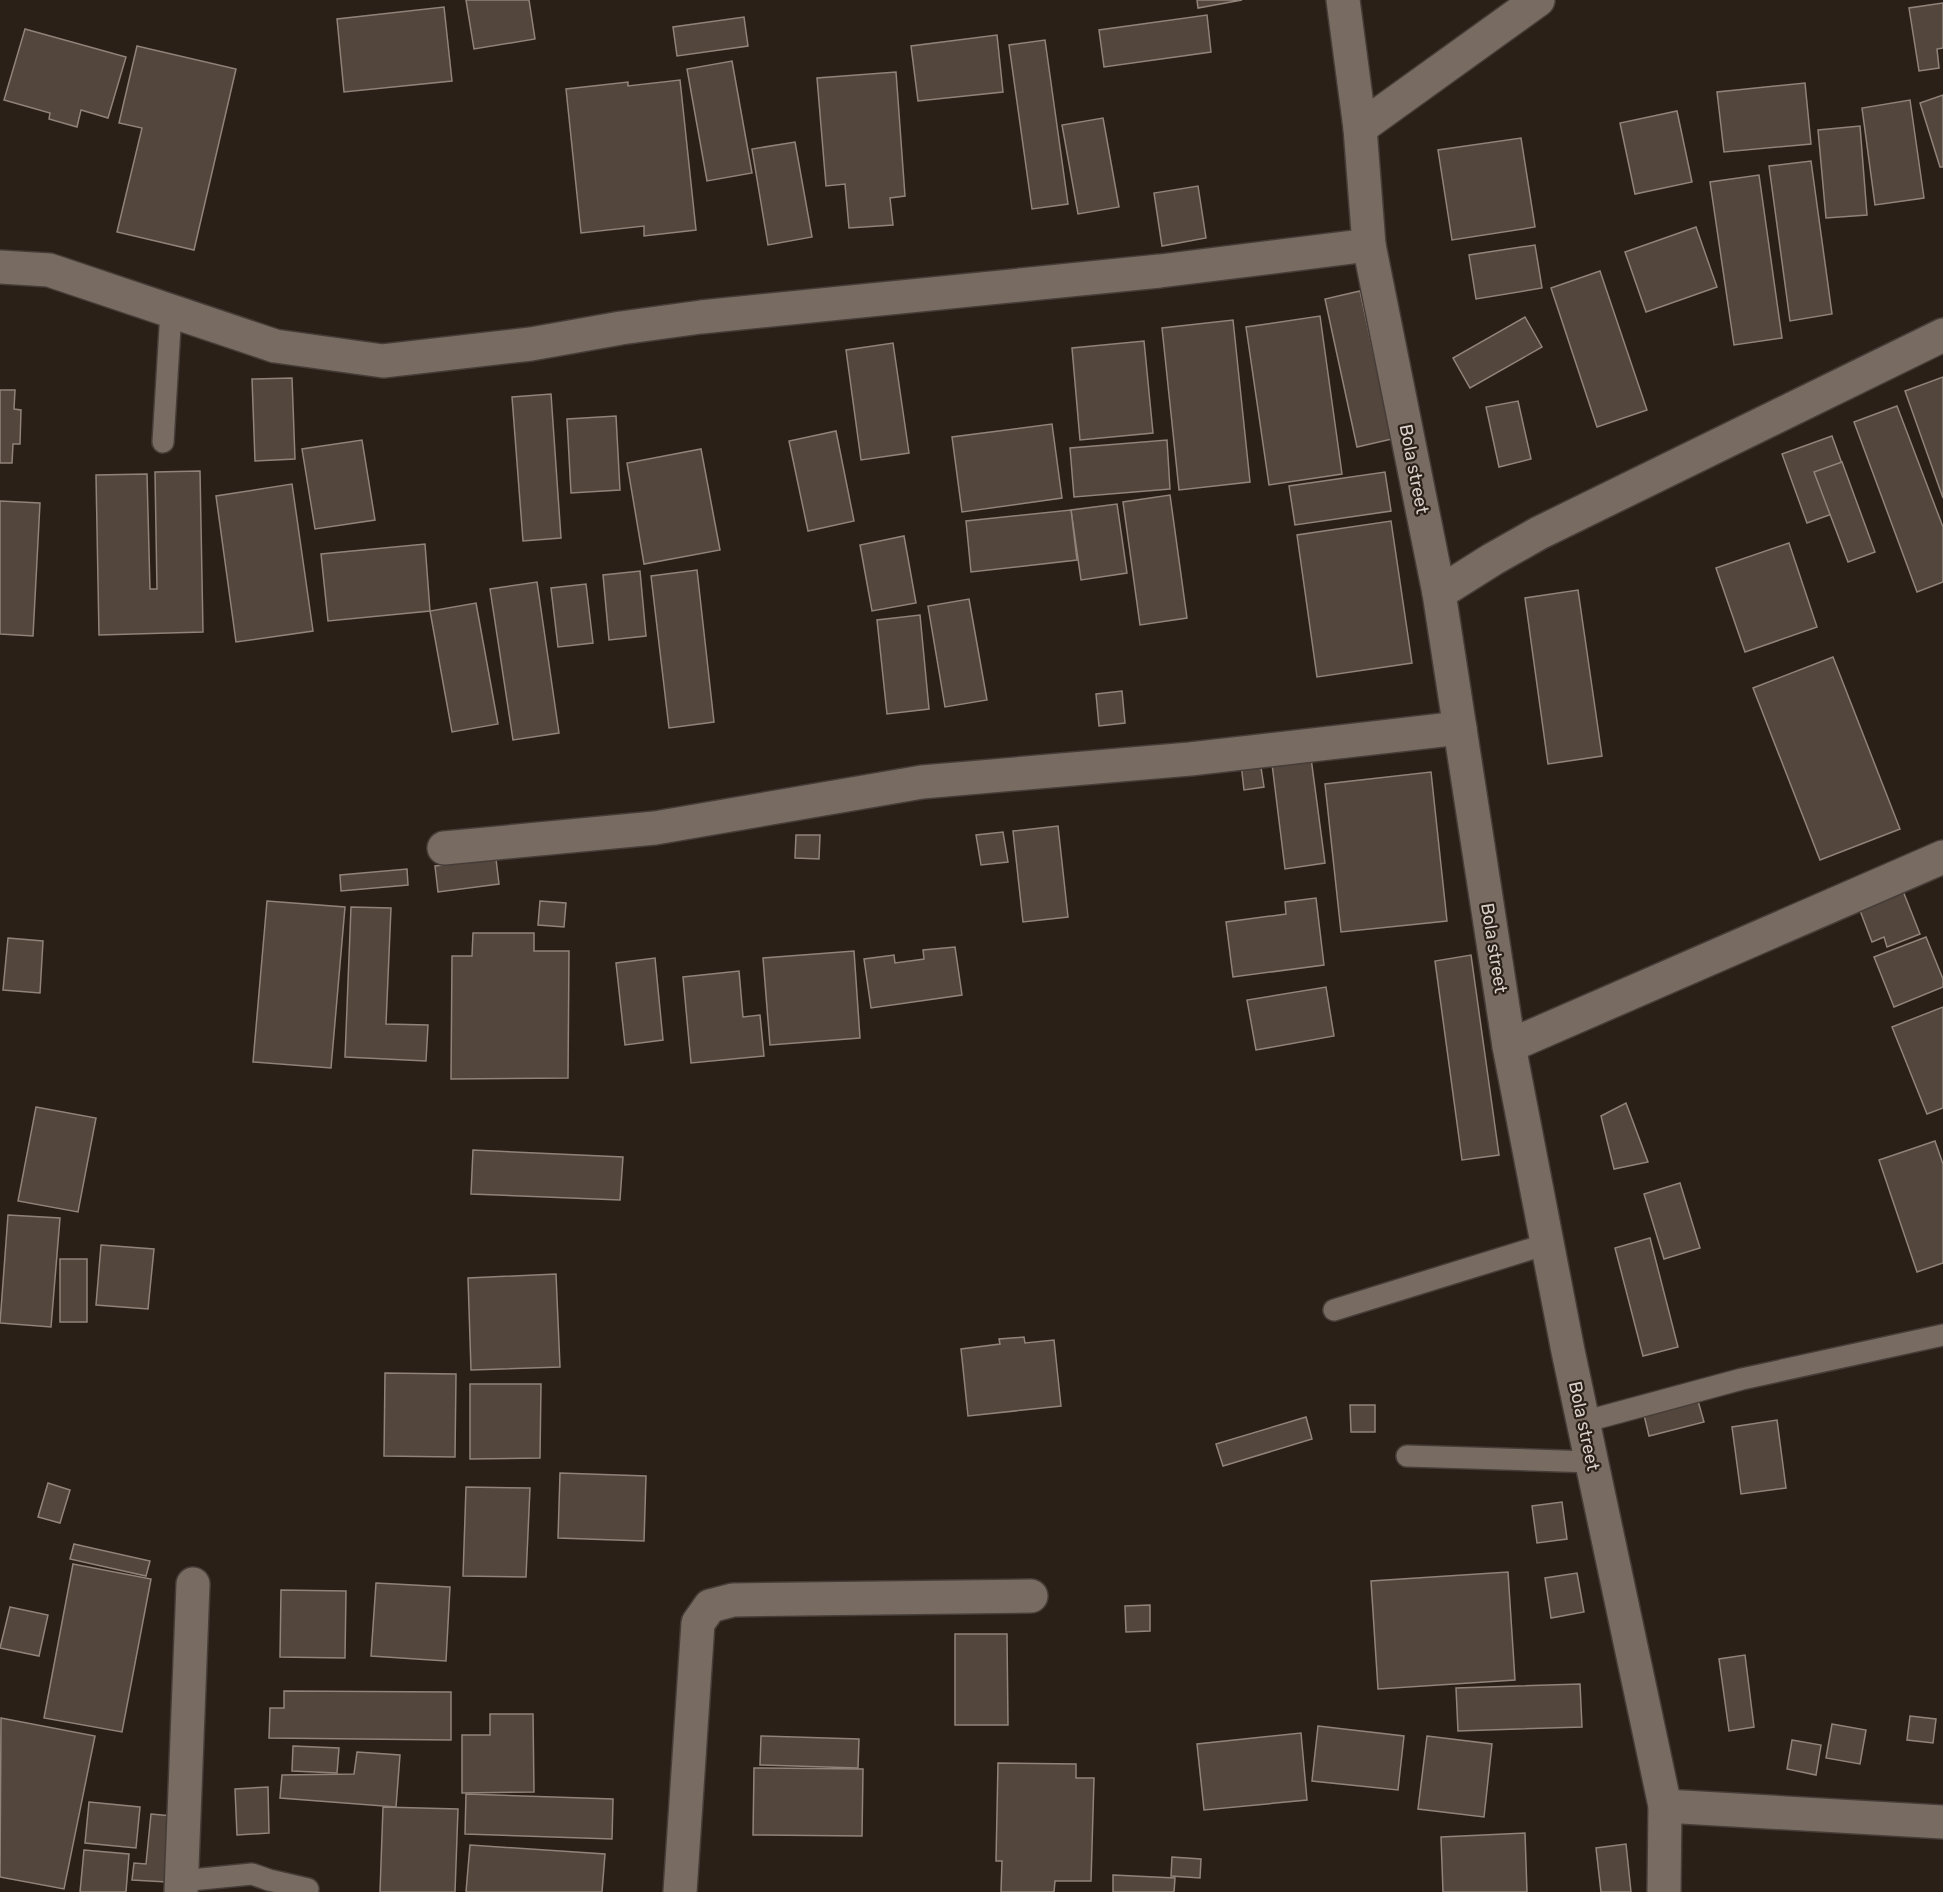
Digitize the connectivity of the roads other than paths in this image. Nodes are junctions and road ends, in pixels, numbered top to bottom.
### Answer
1 (1343, 0) edge
2 (1538, 0) edge
3 (1360, 128) junction
4 (1369, 245) junction
5 (0, 267) edge
6 (171, 311) junction
7 (1943, 335) edge
8 (163, 442) dead end
9 (1439, 593) junction
10 (1460, 728) junction
11 (444, 848) dead end
12 (1943, 857) edge
13 (1509, 1046) junction
14 (1547, 1244) junction
15 (1334, 1311) dead end
16 (1943, 1335) edge
17 (1583, 1422) junction
18 (1407, 1456) dead end
19 (1592, 1462) junction
20 (193, 1584) dead end
21 (1031, 1596) dead end
22 (1665, 1806) junction
23 (1943, 1822) edge
24 (181, 1886) edge
25 (308, 1889) dead end
26 (680, 1892) edge
27 (1664, 1892) edge

1 - 3 street, Bola street
2 - 3 street
3 - 4 street, Bola street
4 - 6 street
4 - 9 street, Bola street
5 - 6 street
6 - 8 lane
7 - 9 street
9 - 10 street, Bola street
10 - 11 street
10 - 13 street, Bola street
12 - 13 street
13 - 14 street, Bola street
14 - 15 lane
14 - 17 street, Bola street
16 - 17 lane
17 - 19 street, Bola street
18 - 19 lane
19 - 22 street, Bola street
20 - 24 street
21 - 26 street
22 - 23 street
22 - 27 street, Bola street
24 - 25 lane

